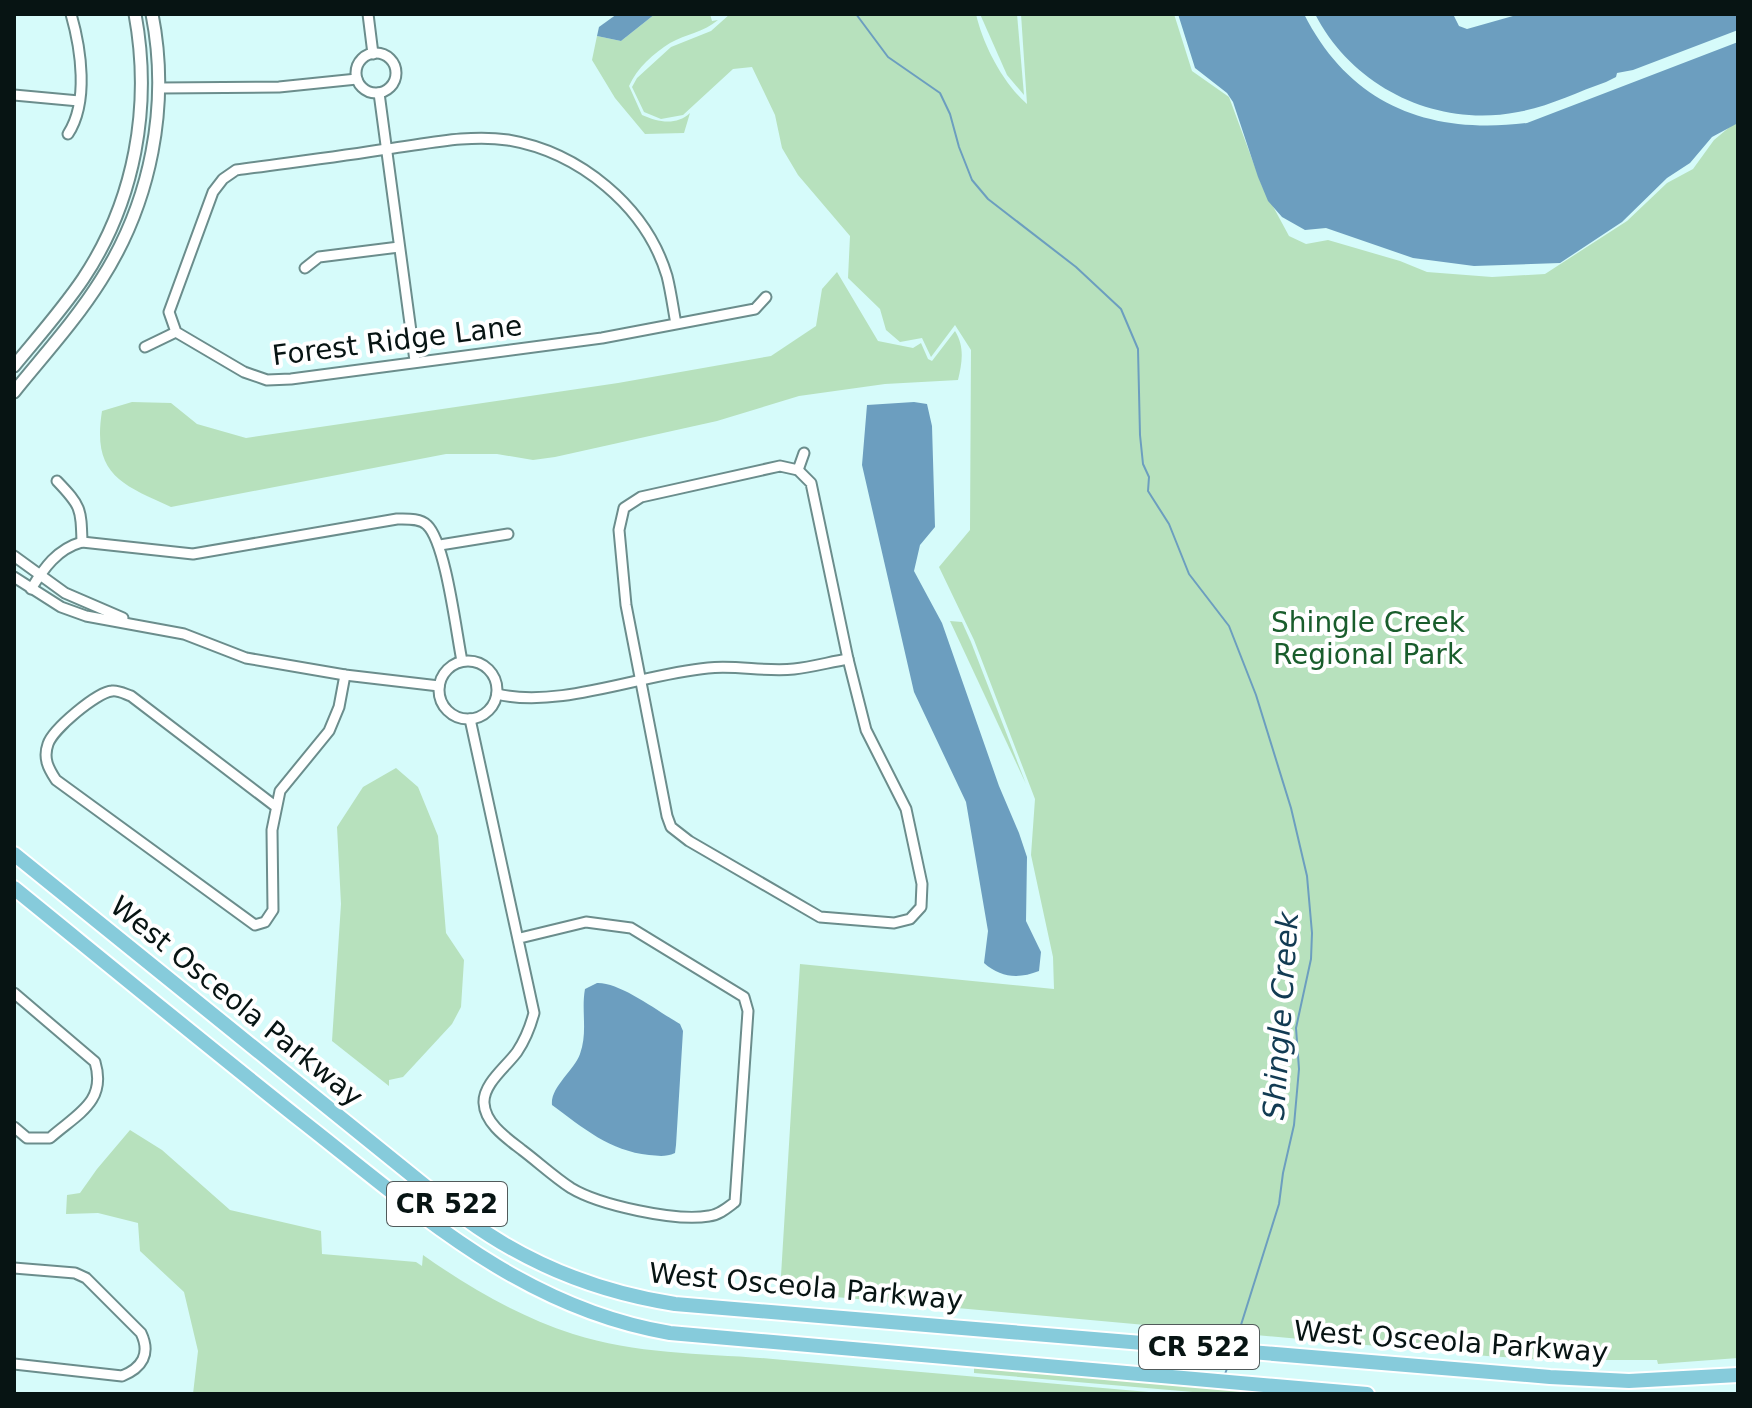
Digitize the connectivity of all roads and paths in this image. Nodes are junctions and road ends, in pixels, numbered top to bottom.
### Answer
1 (71, 14) edge
2 (135, 14) edge
3 (152, 14) edge
4 (368, 14) edge
5 (373, 54) junction
6 (357, 79) junction
7 (160, 88) junction
8 (142, 89) junction
9 (379, 93) junction
10 (14, 95) edge
11 (79, 101) junction
12 (68, 134) dead end
13 (385, 150) junction
14 (399, 247) junction
15 (305, 268) dead end
16 (766, 297) dead end
17 (676, 324) junction
18 (176, 332) junction
19 (31, 346) junction
20 (145, 347) dead end
21 (48, 350) junction
22 (39, 360) junction
23 (415, 361) junction
24 (14, 366) edge
25 (14, 392) edge
26 (804, 453) dead end
27 (798, 470) junction
28 (57, 481) dead end
29 (508, 534) dead end
30 (82, 542) junction
31 (440, 545) junction
32 (14, 556) edge
33 (39, 576) junction
34 (14, 577) edge
35 (31, 589) junction
36 (138, 624) junction
37 (848, 659) junction
38 (462, 661) junction
39 (345, 675) junction
40 (639, 679) junction
41 (439, 686) junction
42 (497, 694) junction
43 (470, 719) junction
44 (275, 806) junction
45 (14, 854) edge
46 (14, 888) edge
47 (520, 938) junction
48 (14, 993) edge
49 (14, 1127) edge
50 (14, 1268) edge
51 (14, 1364) edge
52 (1738, 1375) edge
53 (1367, 1394) edge

1 - 11 street
2 - 8 street
3 - 7 street
4 - 5 street
5 - 6 street
5 - 9 street
6 - 7 street
6 - 9 street
7 - 8 street
7 - 21 street
8 - 19 street
9 - 13 street
10 - 11 street
11 - 12 street
13 - 14 street
13 - 17 street
13 - 18 street
14 - 15 street
14 - 23 street
16 - 17 street, Forest Ridge Lane
17 - 23 street, Forest Ridge Lane
18 - 20 street
18 - 23 street, Forest Ridge Lane
19 - 21 street
19 - 22 street
19 - 24 street
21 - 22 street
22 - 25 street
26 - 27 street
27 - 37 street
27 - 40 street
28 - 30 street
29 - 31 street
30 - 31 street
30 - 33 street
31 - 38 street
32 - 33 street
33 - 35 street
33 - 36 street
34 - 35 street
35 - 36 street
36 - 39 street
37 - 40 street
37 - 40 street
38 - 41 street
38 - 42 street
39 - 41 street
39 - 44 street
40 - 42 street
41 - 43 street
42 - 43 street
43 - 47 street
44 - 44 street
45 - 52 main road, West Osceola Parkway / CR 522
46 - 53 main road, West Osceola Parkway / CR 522
47 - 47 street
48 - 49 street
50 - 51 street

